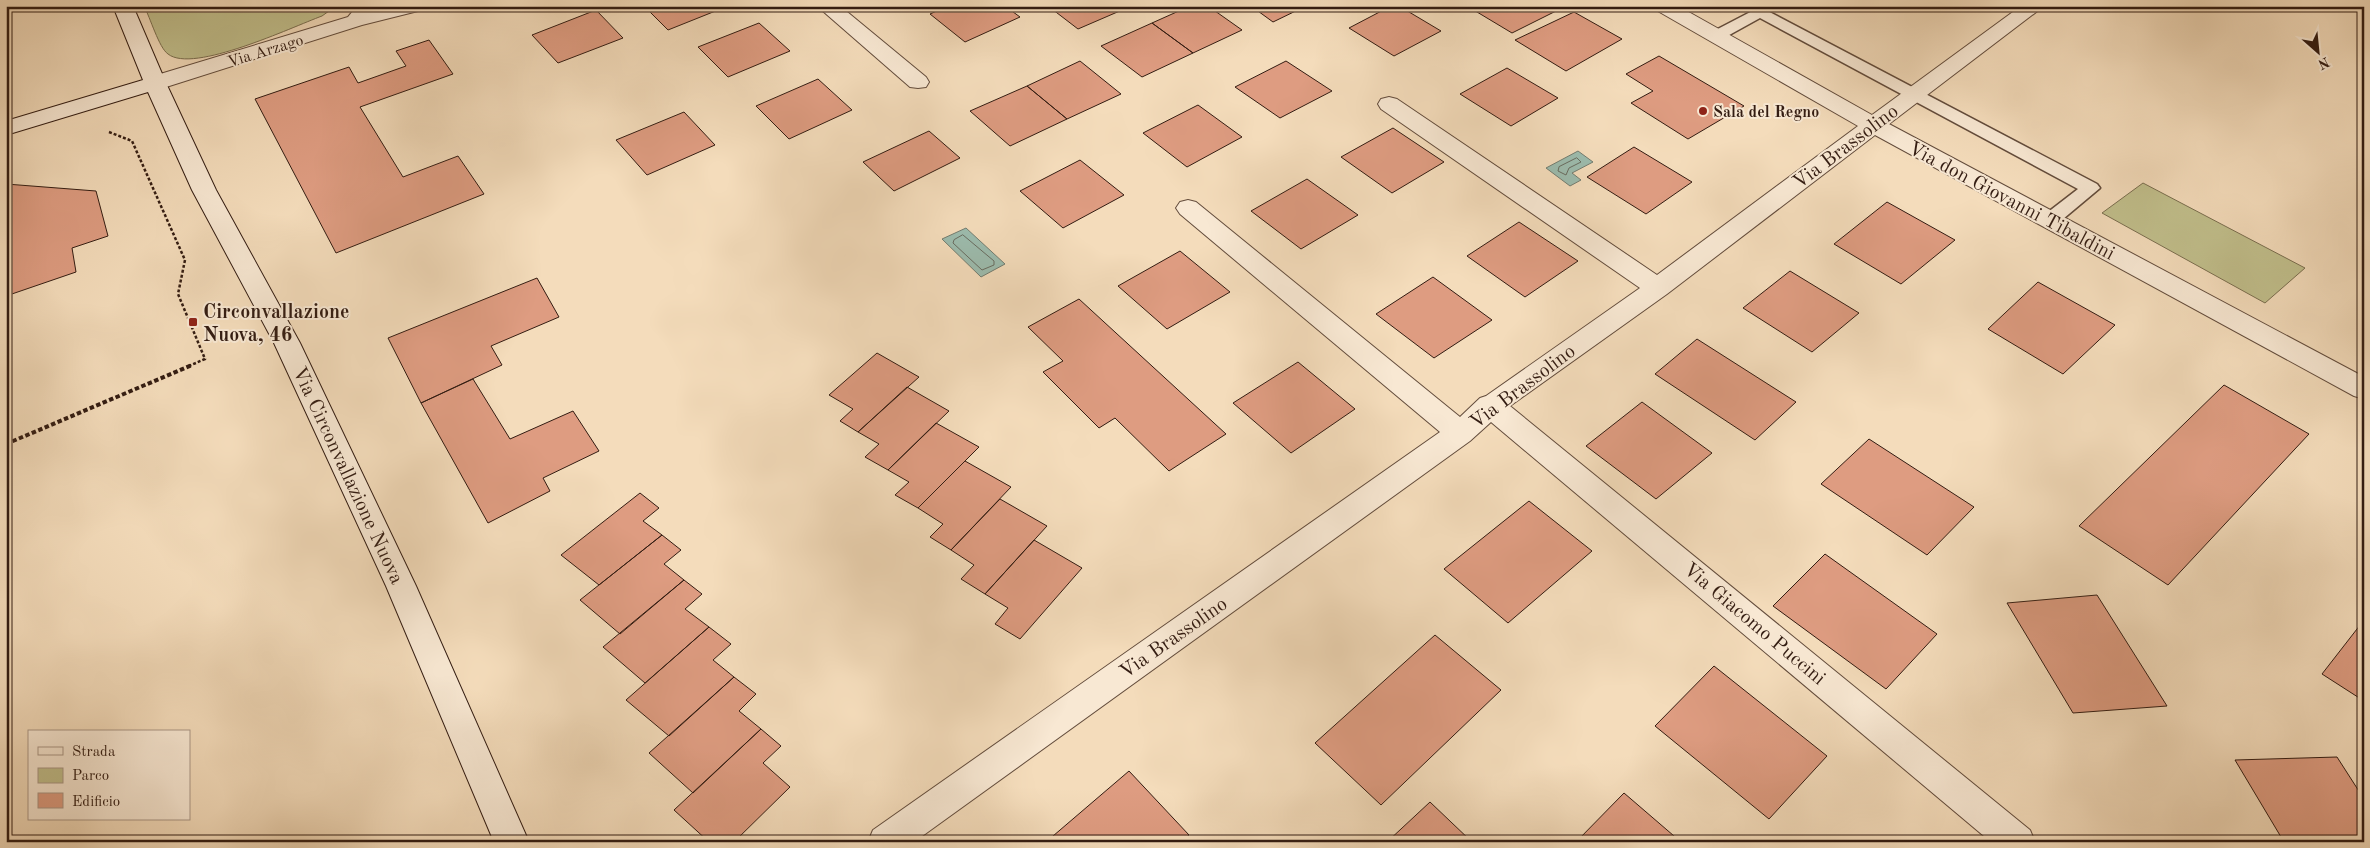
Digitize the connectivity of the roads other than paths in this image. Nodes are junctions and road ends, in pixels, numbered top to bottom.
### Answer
1 (123, 6) edge
2 (415, 6) edge
3 (827, 6) edge
4 (1663, 6) edge
5 (2034, 6) edge
6 (362, 14) edge
7 (1716, 36) junction
8 (918, 82) dead end
9 (155, 84) junction
10 (1914, 94) junction
11 (1389, 104) dead end
12 (1873, 125) junction
13 (6, 128) edge
14 (1188, 208) dead end
15 (2050, 220) junction
16 (1658, 288) junction
17 (2364, 389) edge
18 (1490, 405) junction
19 (1460, 433) junction
20 (512, 842) edge
21 (885, 842) edge
22 (2018, 842) edge

1 - 9 street, Via Circonvallazione Nuova
2 - 6 street, Via Arzago
3 - 8 street
4 - 7 street, Via don Giovanni Tibaldini
5 - 10 street, Via Brassolino
6 - 9 street, Via Arzago
7 - 10 lane
7 - 12 street, Via don Giovanni Tibaldini
9 - 13 street, Via Arzago
9 - 20 street, Via Circonvallazione Nuova
10 - 12 street, Via Brassolino
10 - 15 lane
11 - 16 street
12 - 15 street, Via don Giovanni Tibaldini
12 - 16 street, Via Brassolino
14 - 19 street, Via Brassolino
15 - 17 street, Via don Giovanni Tibaldini
16 - 18 street, Via Brassolino
18 - 19 street, Via Brassolino
18 - 22 street, Via Giacomo Puccini
19 - 21 street, Via Brassolino

